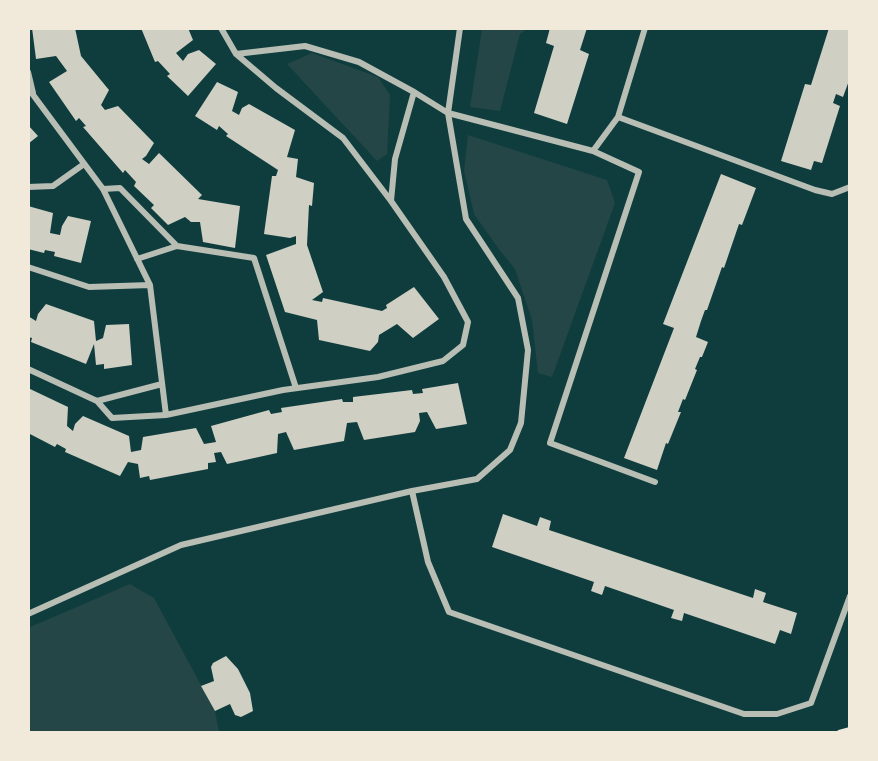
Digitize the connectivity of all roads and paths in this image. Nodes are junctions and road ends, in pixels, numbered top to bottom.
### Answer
1 (221, 28) edge
2 (460, 28) edge
3 (645, 28) edge
4 (236, 54) junction
5 (28, 72) edge
6 (31, 91) edge
7 (414, 92) junction
8 (448, 113) junction
9 (618, 117) junction
10 (593, 151) junction
11 (84, 164) junction
12 (28, 187) edge
13 (849, 187) edge
14 (103, 189) junction
15 (391, 201) junction
16 (177, 246) junction
17 (137, 259) junction
18 (28, 267) edge
19 (150, 285) junction
20 (28, 369) edge
21 (162, 384) junction
22 (296, 388) junction
23 (97, 401) junction
24 (166, 415) junction
25 (655, 482) dead end
26 (412, 491) junction
27 (849, 596) edge
28 (28, 614) edge
29 (849, 729) edge
30 (839, 732) edge

1 - 4 street
2 - 8 street
3 - 9 street
4 - 7 street
4 - 15 street
5 - 6 street
6 - 11 street
7 - 8 street
7 - 15 street
8 - 10 street
8 - 26 street
9 - 10 street
9 - 13 street
10 - 25 street
11 - 12 street
11 - 14 street
14 - 16 street
14 - 17 street
15 - 22 street
16 - 17 street
16 - 22 street
17 - 19 street
18 - 19 street
19 - 21 street
20 - 23 street
21 - 23 street
21 - 24 street
22 - 24 street
23 - 24 street
26 - 27 street
26 - 28 street
29 - 30 path

